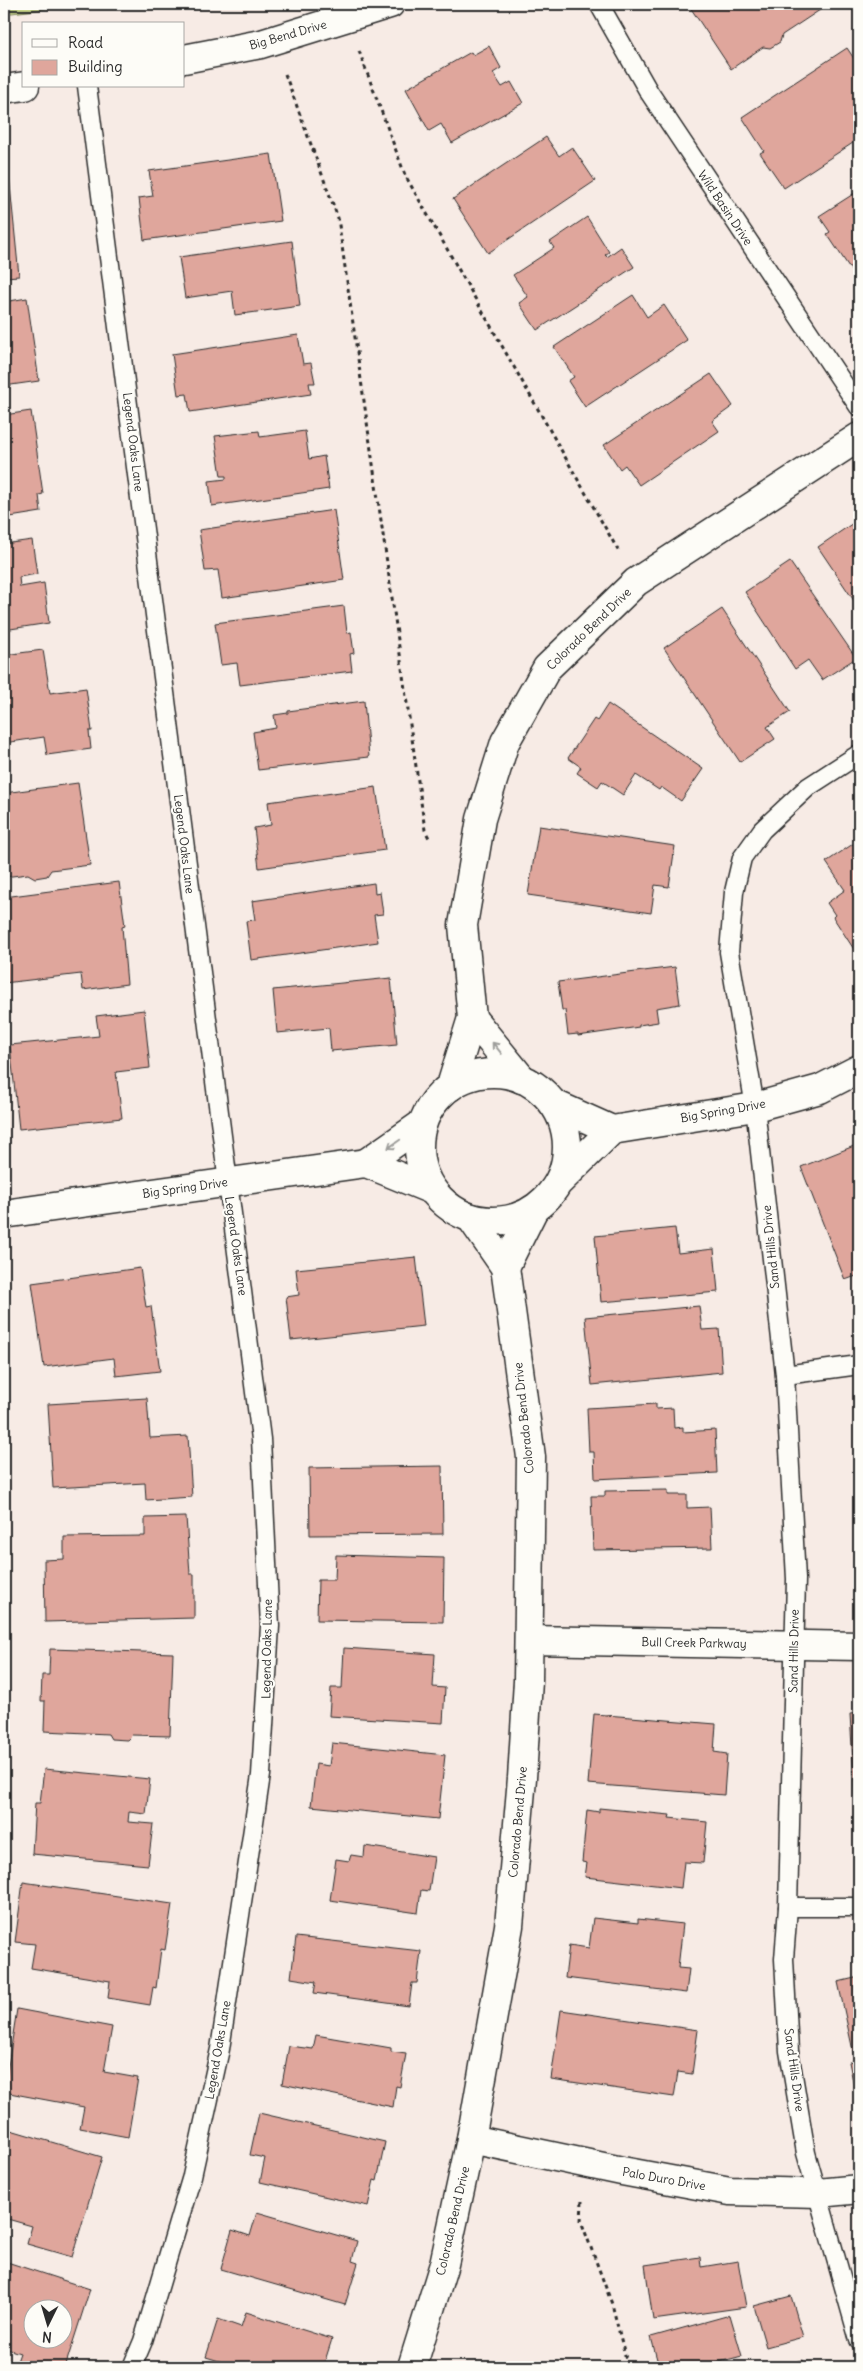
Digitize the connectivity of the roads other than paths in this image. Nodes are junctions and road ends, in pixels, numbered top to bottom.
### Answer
1 (390, 4) edge
2 (600, 4) edge
3 (185, 59) edge
4 (22, 86) edge
5 (87, 88) edge
6 (4, 89) edge
7 (859, 407) edge
8 (859, 437) edge
9 (859, 754) edge
10 (472, 1018) junction
11 (859, 1069) edge
12 (522, 1079) junction
13 (451, 1086) junction
14 (554, 1104) junction
15 (755, 1107) junction
16 (422, 1124) junction
17 (612, 1130) junction
18 (366, 1163) junction
19 (560, 1181) junction
20 (227, 1182) junction
21 (432, 1190) junction
22 (534, 1209) junction
23 (4, 1214) edge
24 (471, 1218) junction
25 (505, 1267) junction
26 (859, 1366) edge
27 (785, 1375) junction
28 (529, 1640) junction
29 (795, 1645) junction
30 (859, 1646) edge
31 (788, 1907) junction
32 (859, 1907) edge
33 (471, 2139) junction
34 (859, 2189) edge
35 (819, 2193) junction
36 (859, 2340) edge
37 (132, 2367) edge
38 (412, 2367) edge

1 - 3 street, Big Bend Drive
2 - 7 lane, Wild Basin Drive
4 - 6 street
5 - 20 lane, Legend Oaks Lane
8 - 10 street, Colorado Bend Drive
9 - 15 lane, Sand Hills Drive
12 -> 10 street
10 - 13 street, Colorado Bend Drive
11 - 15 street, Big Spring Drive
12 - 13 street
12 - 14 street
13 - 16 street
14 - 17 street
14 - 19 street
15 - 17 street, Big Spring Drive
15 - 27 lane, Sand Hills Drive
16 -> 18 street, Big Spring Drive
16 - 21 street
17 - 19 street
18 - 20 street, Big Spring Drive
18 - 21 street
19 - 22 street
20 - 23 street, Big Spring Drive
20 - 37 lane, Legend Oaks Lane
21 - 24 street
22 - 24 street
22 - 25 street
24 - 25 street, Colorado Bend Drive
25 - 28 street, Colorado Bend Drive
26 - 27 lane
27 - 29 lane, Sand Hills Drive
28 - 29 street, Bull Creek Parkway
28 - 33 street, Colorado Bend Drive
29 - 30 street, Bull Creek Parkway
29 - 31 lane, Sand Hills Drive
31 - 32 lane
31 - 35 lane, Sand Hills Drive
33 - 35 street, Palo Duro Drive
33 - 38 street, Colorado Bend Drive
34 - 35 street, Palo Duro Drive
35 - 36 lane, Sand Hills Drive

